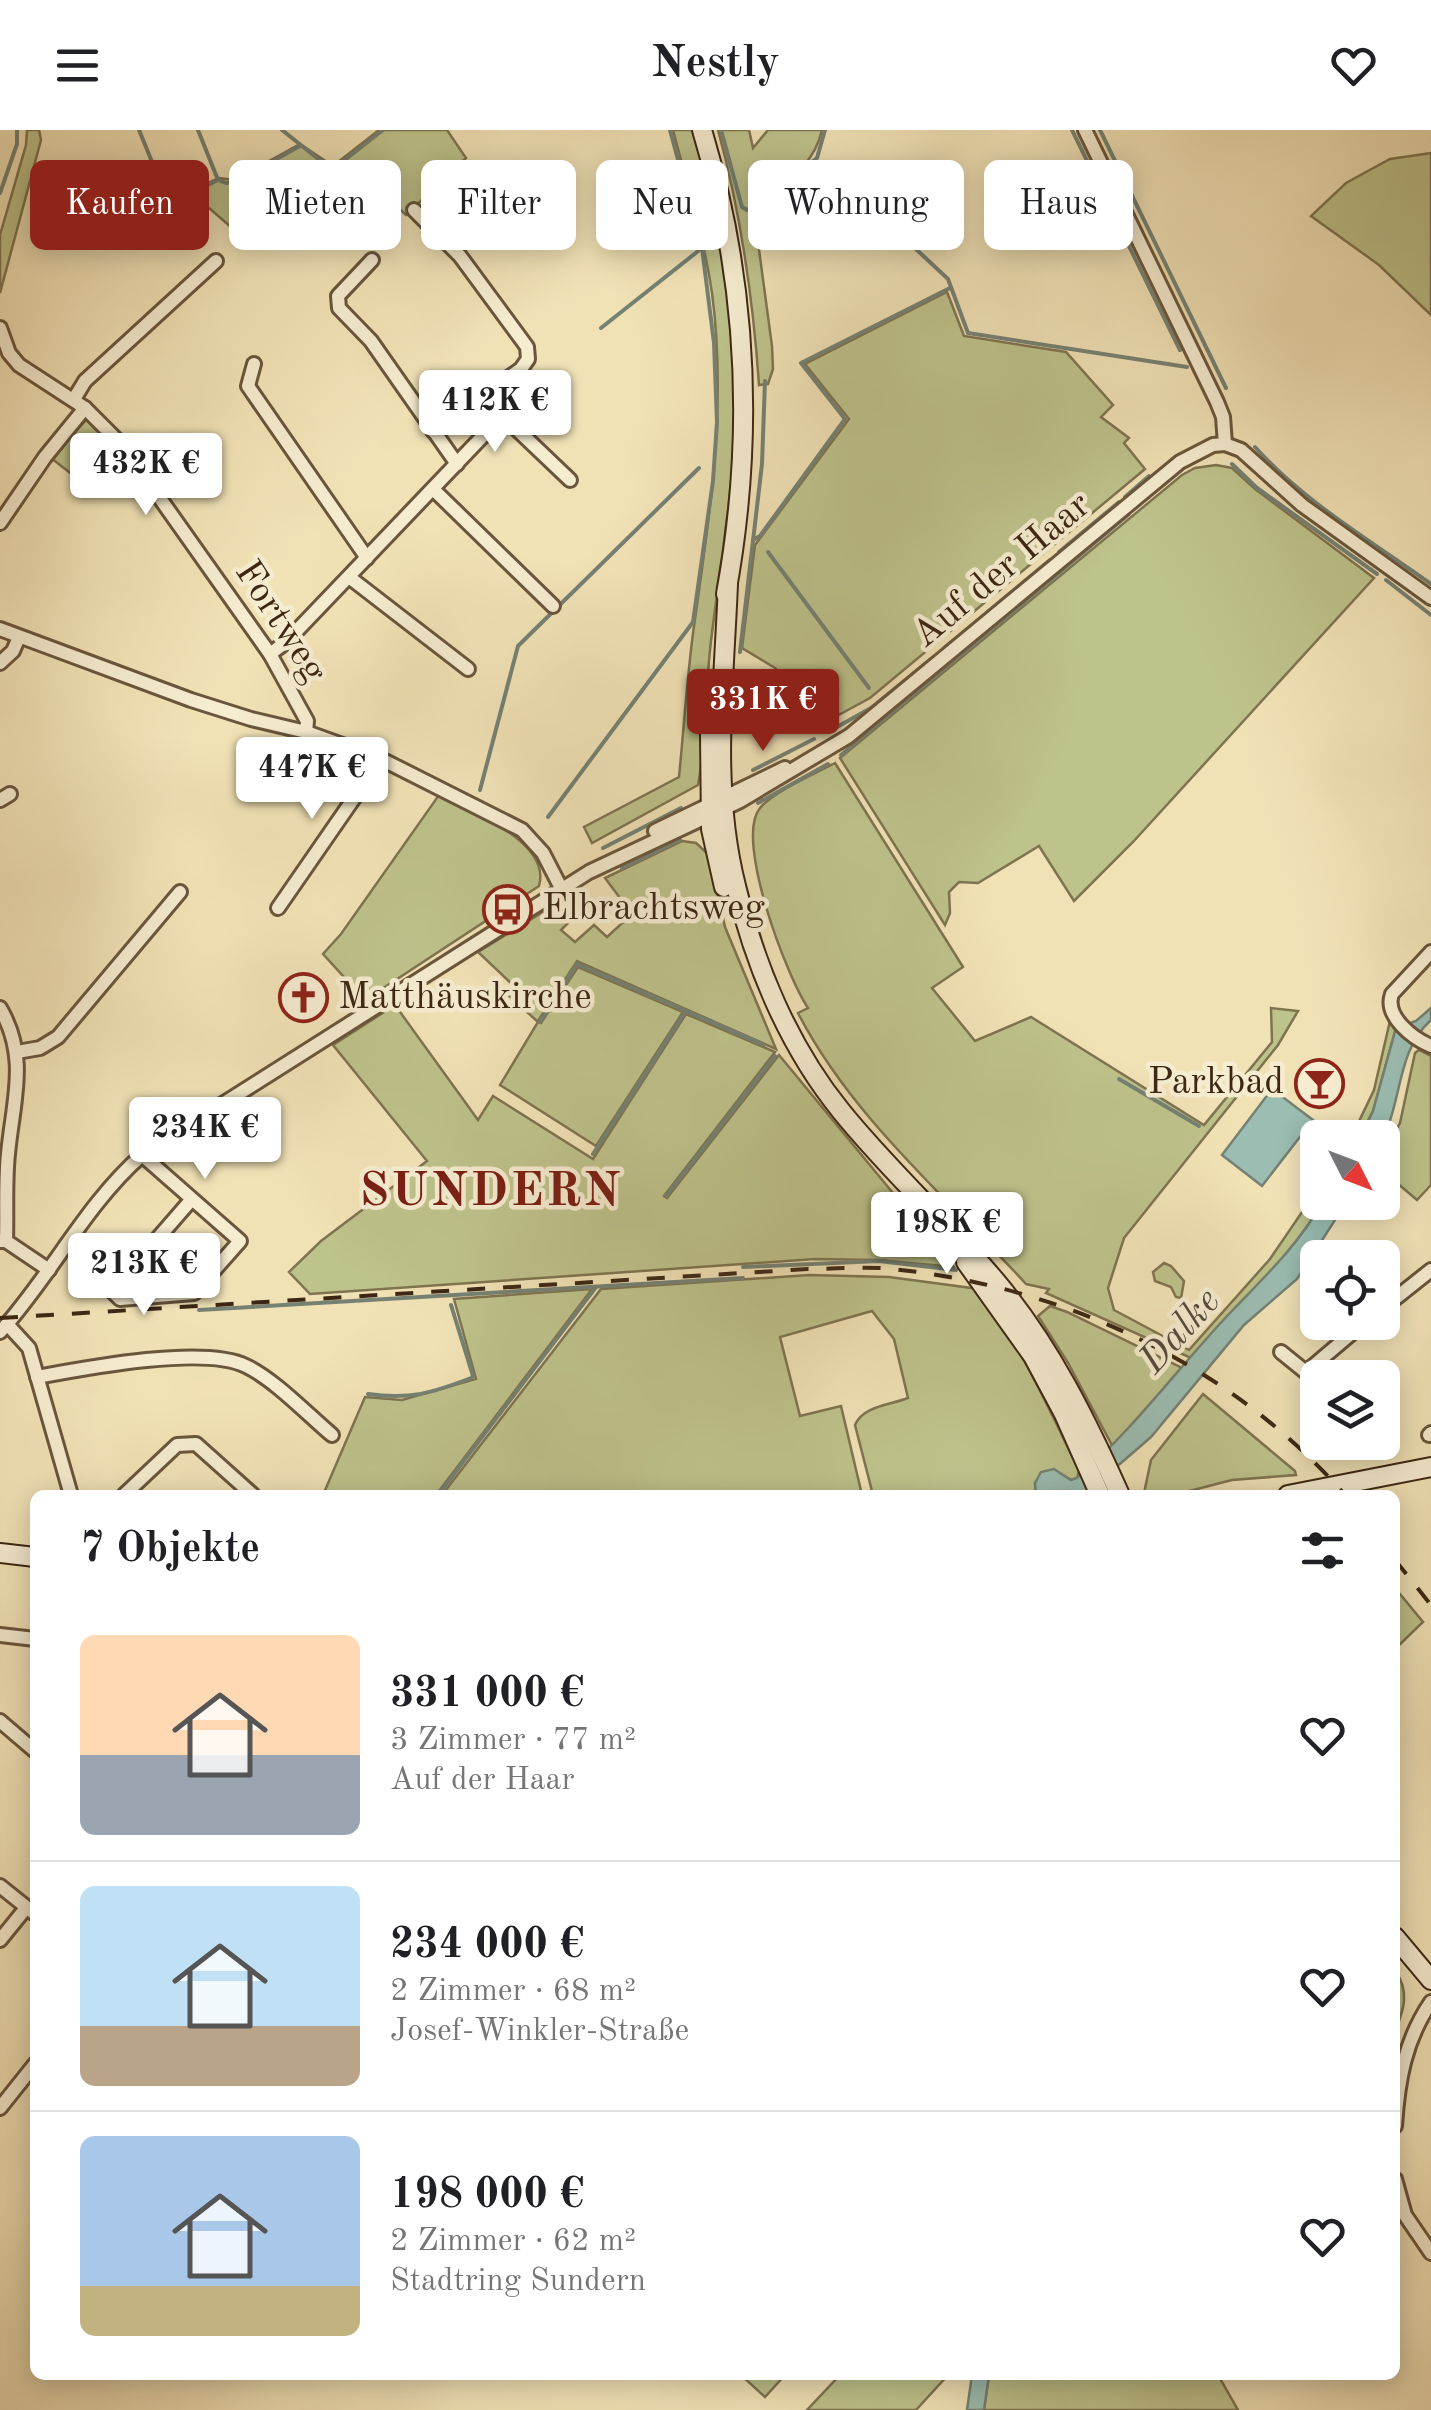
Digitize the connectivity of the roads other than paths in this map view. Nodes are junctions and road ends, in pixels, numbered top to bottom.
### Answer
1 (702, 130) edge
2 (1085, 130) edge
3 (414, 210) dead end
4 (372, 260) dead end
5 (216, 261) dead end
6 (0, 328) edge
7 (5, 355) edge
8 (254, 364) dead end
9 (483, 397) junction
10 (80, 404) junction
11 (502, 416) junction
12 (434, 431) junction
13 (1225, 444) junction
14 (457, 464) junction
15 (570, 480) dead end
16 (433, 489) junction
17 (0, 523) edge
18 (367, 558) junction
19 (349, 576) junction
20 (1431, 598) edge
21 (554, 606) dead end
22 (0, 630) edge
23 (19, 636) junction
24 (270, 654) junction
25 (0, 662) edge
26 (468, 668) dead end
27 (306, 732) junction
28 (381, 759) junction
29 (716, 805) junction
30 (561, 888) junction
31 (180, 892) dead end
32 (278, 908) dead end
33 (1431, 952) edge
34 (0, 1008) edge
35 (1431, 1046) edge
36 (17, 1052) junction
37 (142, 1155) junction
38 (192, 1199) junction
39 (3, 1241) edge
40 (48, 1270) junction
41 (1431, 1270) edge
42 (1400, 1295) edge
43 (4, 1328) edge
44 (1344, 1340) edge
45 (1281, 1352) dead end
46 (1320, 1360) edge
47 (1300, 1367) edge
48 (37, 1377) junction
49 (332, 1435) dead end
50 (1431, 1467) edge
51 (1103, 1487) edge
52 (71, 1490) edge
53 (129, 1490) edge
54 (247, 1490) edge
55 (1314, 1490) edge
56 (0, 1553) edge
57 (30, 1556) edge
58 (0, 1635) edge
59 (30, 1639) edge
60 (0, 1721) edge
61 (30, 1747) edge
62 (3, 1894) edge
63 (30, 1910) edge
64 (30, 1912) edge
65 (2, 1933) edge
66 (1400, 1943) edge
67 (1431, 1980) edge
68 (1431, 2002) edge
69 (30, 2070) edge
70 (1400, 2092) edge
71 (0, 2108) edge
72 (1400, 2196) edge
73 (1431, 2253) edge

1 - 29 main road
2 - 13 street
3 - 9 street
4 - 12 street
5 - 10 street
6 - 7 street, Fortweg
7 - 10 street, Fortweg
8 - 18 street
9 - 11 street
9 - 12 street
10 - 17 street
10 - 24 street, Fortweg
11 - 14 street
11 - 15 street
12 - 14 street
13 - 20 street
13 - 29 street, Auf der Haar
14 - 16 street
16 - 18 street
16 - 21 street
18 - 19 street
19 - 24 street
19 - 26 street
22 - 23 street
23 - 25 street
23 - 27 street
24 - 27 street, Fortweg
27 - 28 street
28 - 30 street
28 - 32 street
29 - 30 street, Auf der Haar
29 - 51 main road
30 - 37 street, Auf der Haar
31 - 36 street
33 - 35 street
34 - 36 street
36 - 39 street
37 - 38 street
37 - 40 street, Auf der Haar
38 - 38 street
39 - 40 street
40 - 43 street, Auf der Haar
41 - 42 street
43 - 48 street
44 - 46 street
45 - 47 street
48 - 49 street
48 - 52 street
50 - 55 main road
53 - 54 street
56 - 57 main road
58 - 59 street
60 - 61 street
62 - 63 street
64 - 65 street
66 - 67 main road
68 - 70 street
69 - 71 street
72 - 73 street

